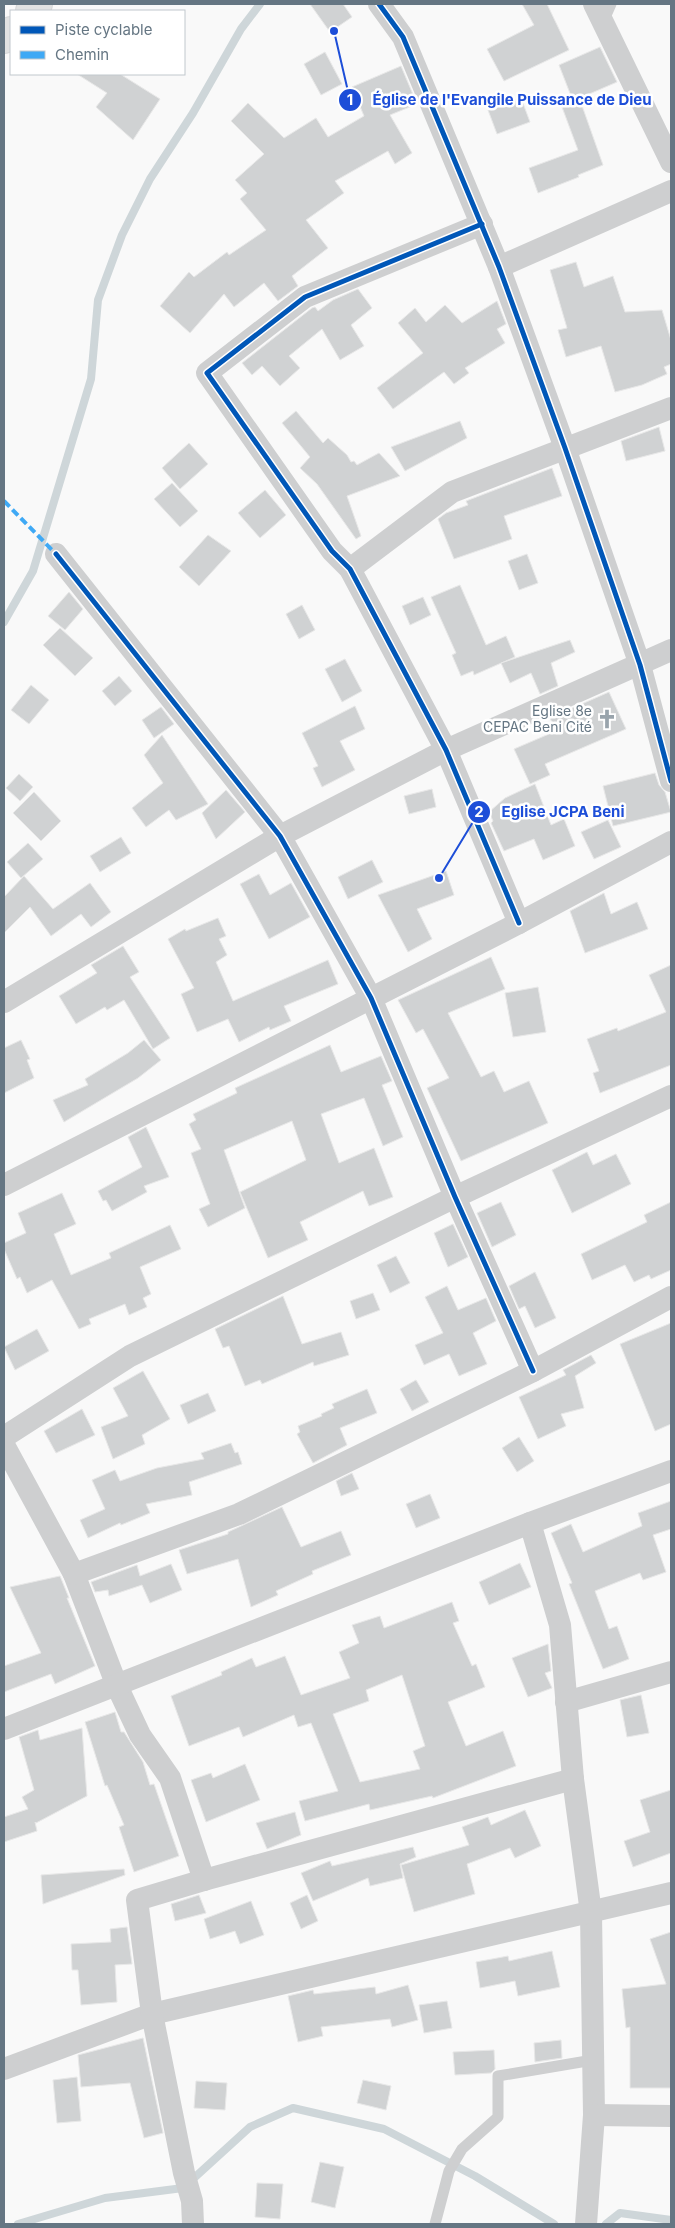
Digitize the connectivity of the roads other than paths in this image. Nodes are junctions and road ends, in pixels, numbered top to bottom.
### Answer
1 (379, 4) edge
2 (603, 10) edge
3 (671, 162) edge
4 (671, 191) edge
5 (482, 224) junction
6 (499, 267) junction
7 (671, 408) edge
8 (566, 448) junction
9 (56, 554) dead end
10 (350, 569) junction
11 (671, 650) edge
12 (640, 665) junction
13 (446, 750) junction
14 (671, 780) edge
15 (280, 836) junction
16 (671, 842) edge
17 (519, 924) junction
18 (371, 998) junction
19 (4, 1002) edge
20 (671, 1096) edge
21 (4, 1185) edge
22 (455, 1197) junction
23 (671, 1297) edge
24 (533, 1371) junction
25 (4, 1437) edge
26 (4, 1445) edge
27 (671, 1471) edge
28 (530, 1523) junction
29 (74, 1574) junction
30 (671, 1672) edge
31 (117, 1686) junction
32 (566, 1702) junction
33 (4, 1729) edge
34 (573, 1779) junction
35 (204, 1880) junction
36 (671, 1893) edge
37 (591, 1913) junction
38 (152, 2014) junction
39 (593, 2060) junction
40 (4, 2069) edge
41 (594, 2115) junction
42 (671, 2116) edge
43 (193, 2224) edge
44 (435, 2224) edge
45 (586, 2224) edge

1 - 5 street
2 - 3 street
4 - 6 street
5 - 6 street
5 - 10 street
6 - 8 street
7 - 8 street
8 - 10 street
8 - 12 street
9 - 15 street
10 - 13 street
11 - 12 street
12 - 13 street
12 - 14 street
13 - 15 street
13 - 17 street
15 - 18 street
15 - 19 street
16 - 17 street
17 - 18 street
18 - 21 street
18 - 22 street
20 - 22 street
22 - 24 street
22 - 25 street
23 - 24 street
24 - 29 street
26 - 29 street
27 - 28 street
28 - 31 street
28 - 32 street
29 - 31 street
30 - 32 street
31 - 33 street
31 - 35 street
32 - 34 street
34 - 35 street
34 - 37 street
35 - 38 street
36 - 37 street
37 - 38 street
37 - 39 street
38 - 40 street
38 - 43 street
39 - 41 street
39 - 44 lane
41 - 42 street
41 - 45 street

